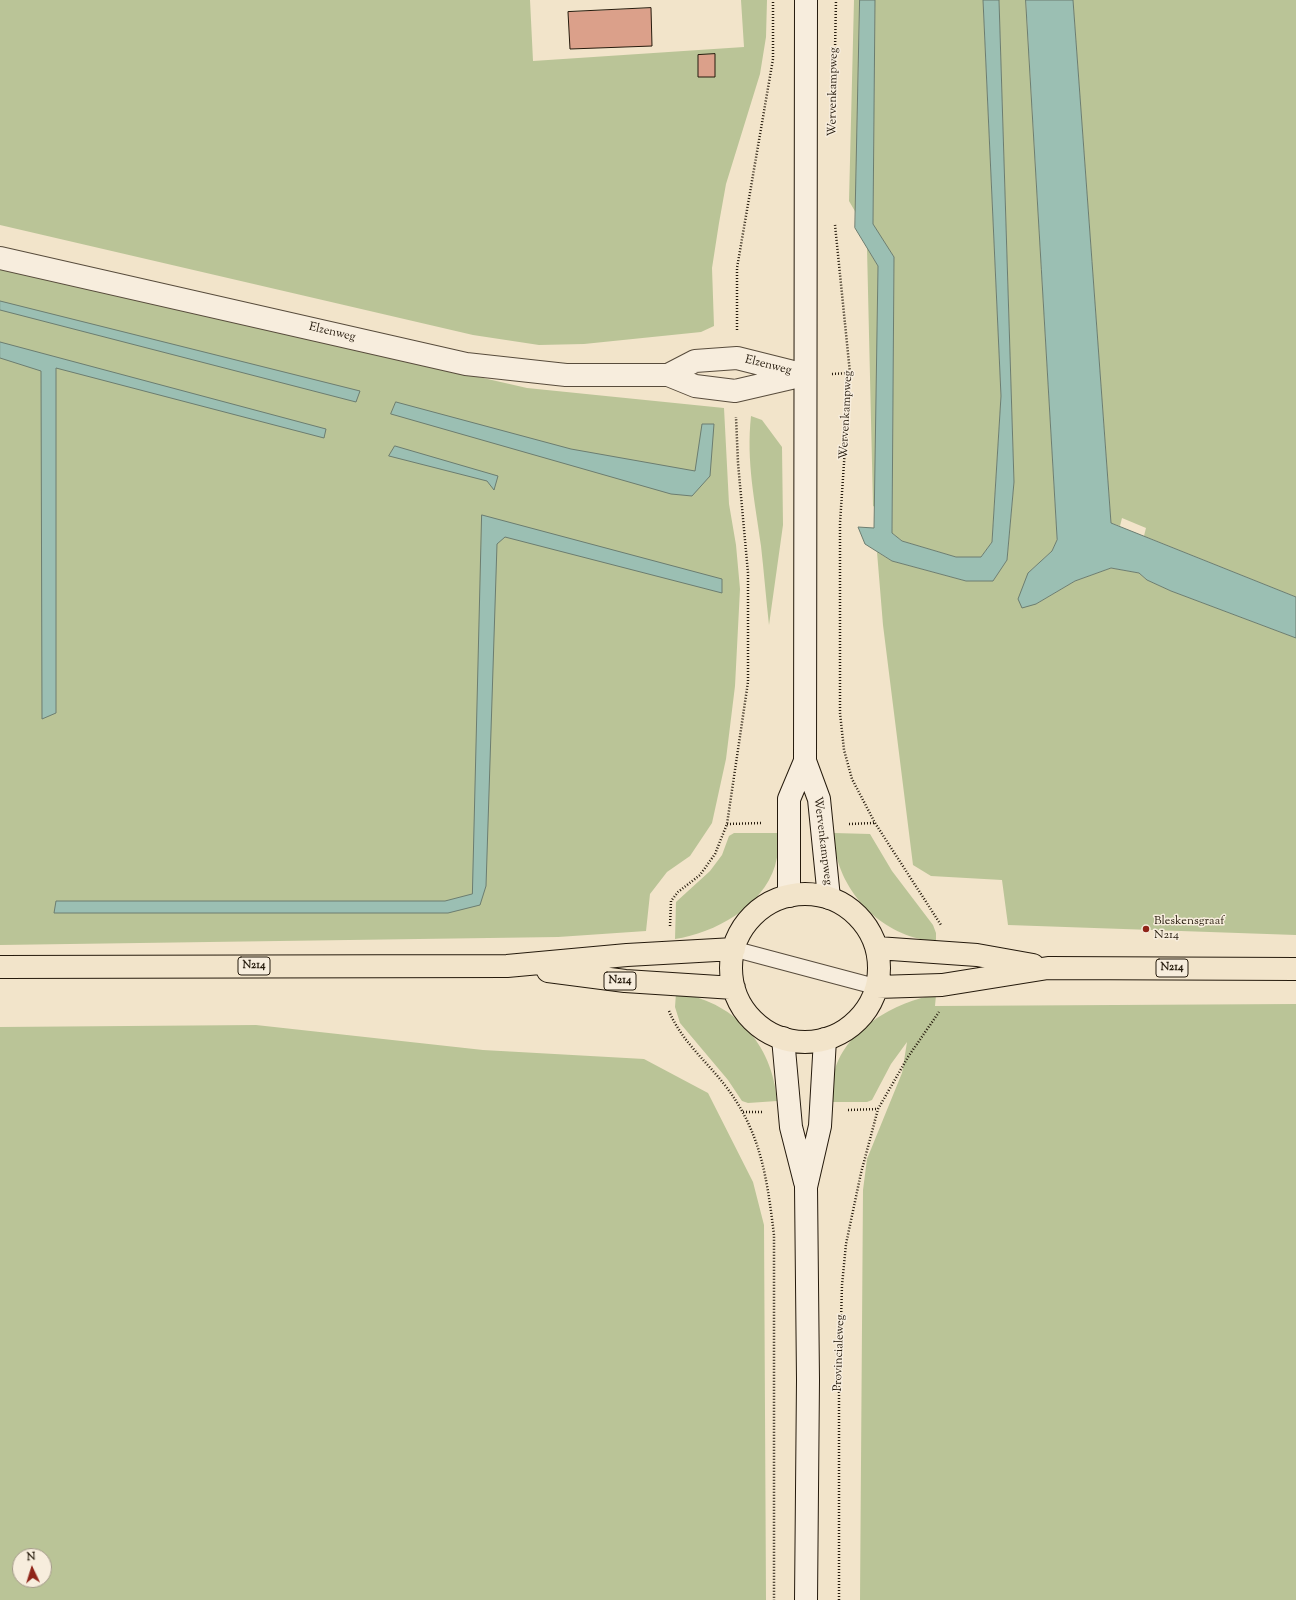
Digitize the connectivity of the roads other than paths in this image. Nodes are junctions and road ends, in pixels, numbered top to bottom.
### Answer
1 (806, 0) edge
2 (0, 258) edge
3 (668, 375) junction
4 (804, 375) junction
5 (804, 762) junction
6 (789, 896) junction
7 (829, 898) junction
8 (877, 948) junction
9 (734, 949) junction
10 (507, 966) junction
11 (0, 967) edge
12 (1048, 968) junction
13 (1296, 969) edge
14 (877, 987) junction
15 (734, 988) junction
16 (783, 1038) junction
17 (825, 1039) junction
18 (806, 1187) junction
19 (806, 1600) edge

1 - 4 street, Wervenkampweg
2 - 3 street, Elzenweg
3 - 4 street, Elzenweg
3 - 4 street, Elzenweg
4 - 5 street, Wervenkampweg
5 - 6 street, Wervenkampweg
5 - 7 street, Wervenkampweg
6 - 7 main road
6 - 9 main road
7 - 8 main road
8 - 12 main road, N214
8 - 14 main road
9 - 10 main road, N214
9 - 14 lane
9 - 15 main road
10 - 11 main road, N214
10 - 15 main road, N214
12 - 13 main road, N214
12 - 14 main road, N214
14 - 17 main road
15 - 16 main road
16 - 17 main road
16 - 18 street
17 - 18 street
18 - 19 street

